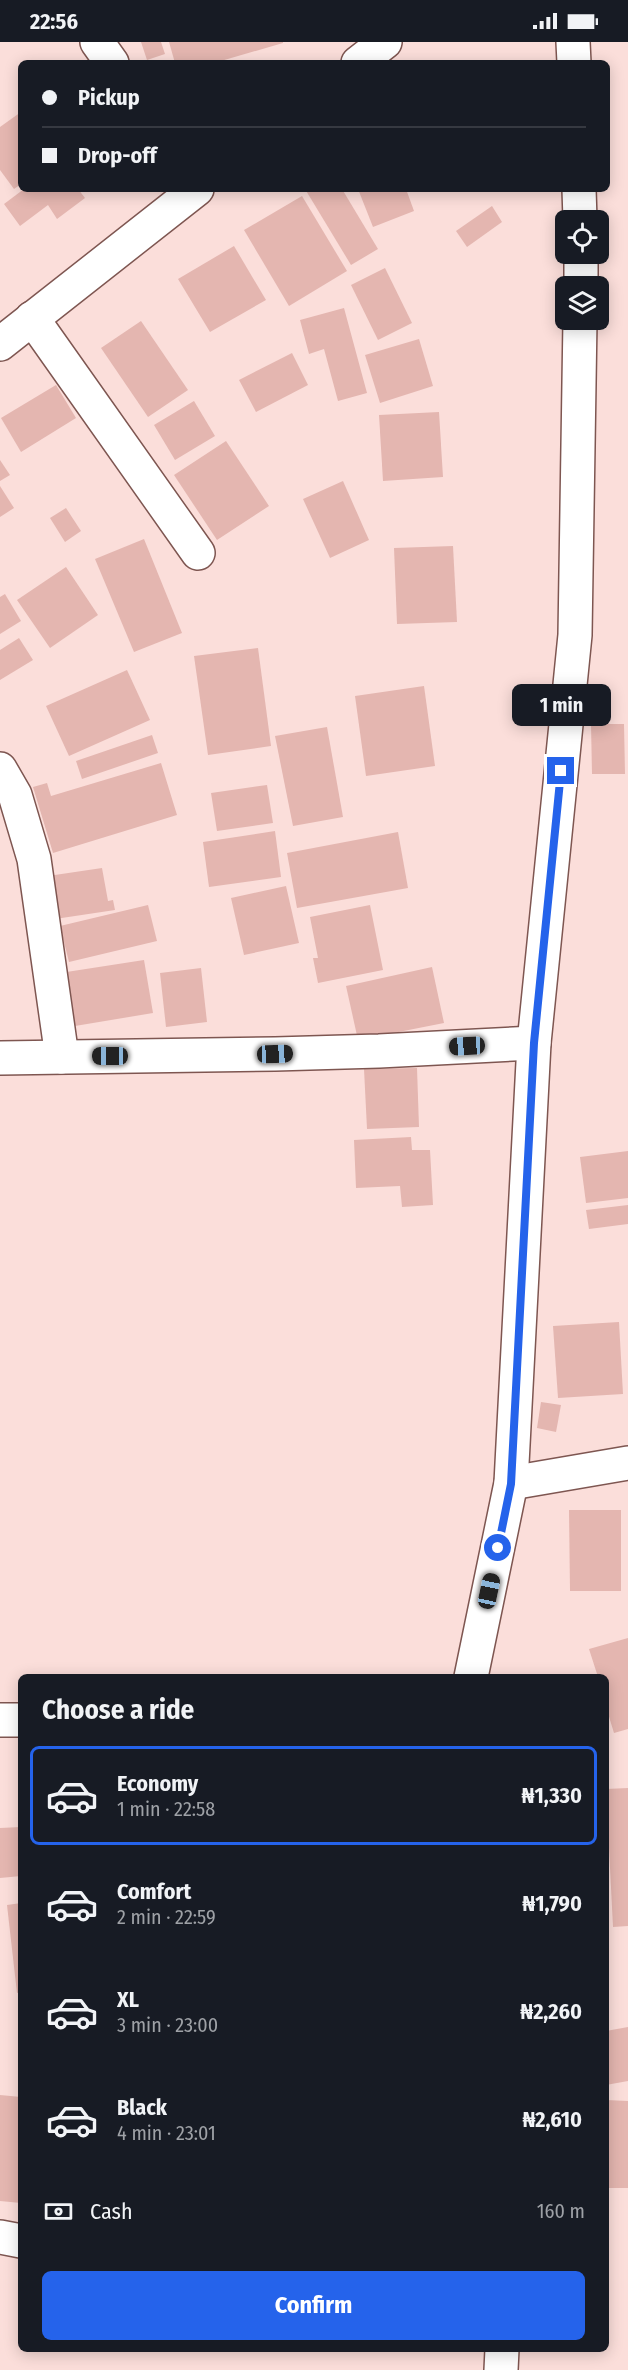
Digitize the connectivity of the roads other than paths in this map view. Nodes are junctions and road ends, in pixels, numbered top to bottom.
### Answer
1 (97, 42) edge
2 (385, 42) edge
3 (573, 42) edge
4 (110, 60) edge
5 (362, 60) edge
6 (574, 60) edge
7 (193, 192) edge
8 (579, 192) edge
9 (580, 210) edge
10 (32, 318) junction
11 (580, 330) edge
12 (0, 344) edge
13 (198, 553) dead end
14 (0, 769) edge
15 (534, 1043) junction
16 (62, 1057) junction
17 (0, 1058) edge
18 (628, 1463) edge
19 (511, 1484) junction
20 (472, 1674) edge
21 (0, 1720) edge
22 (18, 1720) edge
23 (0, 2237) edge
24 (18, 2240) edge
25 (502, 2352) edge
26 (501, 2370) edge

1 - 4 street
2 - 5 street
3 - 6 street
7 - 10 street
8 - 9 street
10 - 12 street
10 - 13 street
11 - 15 street
14 - 16 street
15 - 16 street
15 - 19 street
16 - 17 street
18 - 19 street
19 - 20 street
21 - 22 street
23 - 24 street
25 - 26 street

